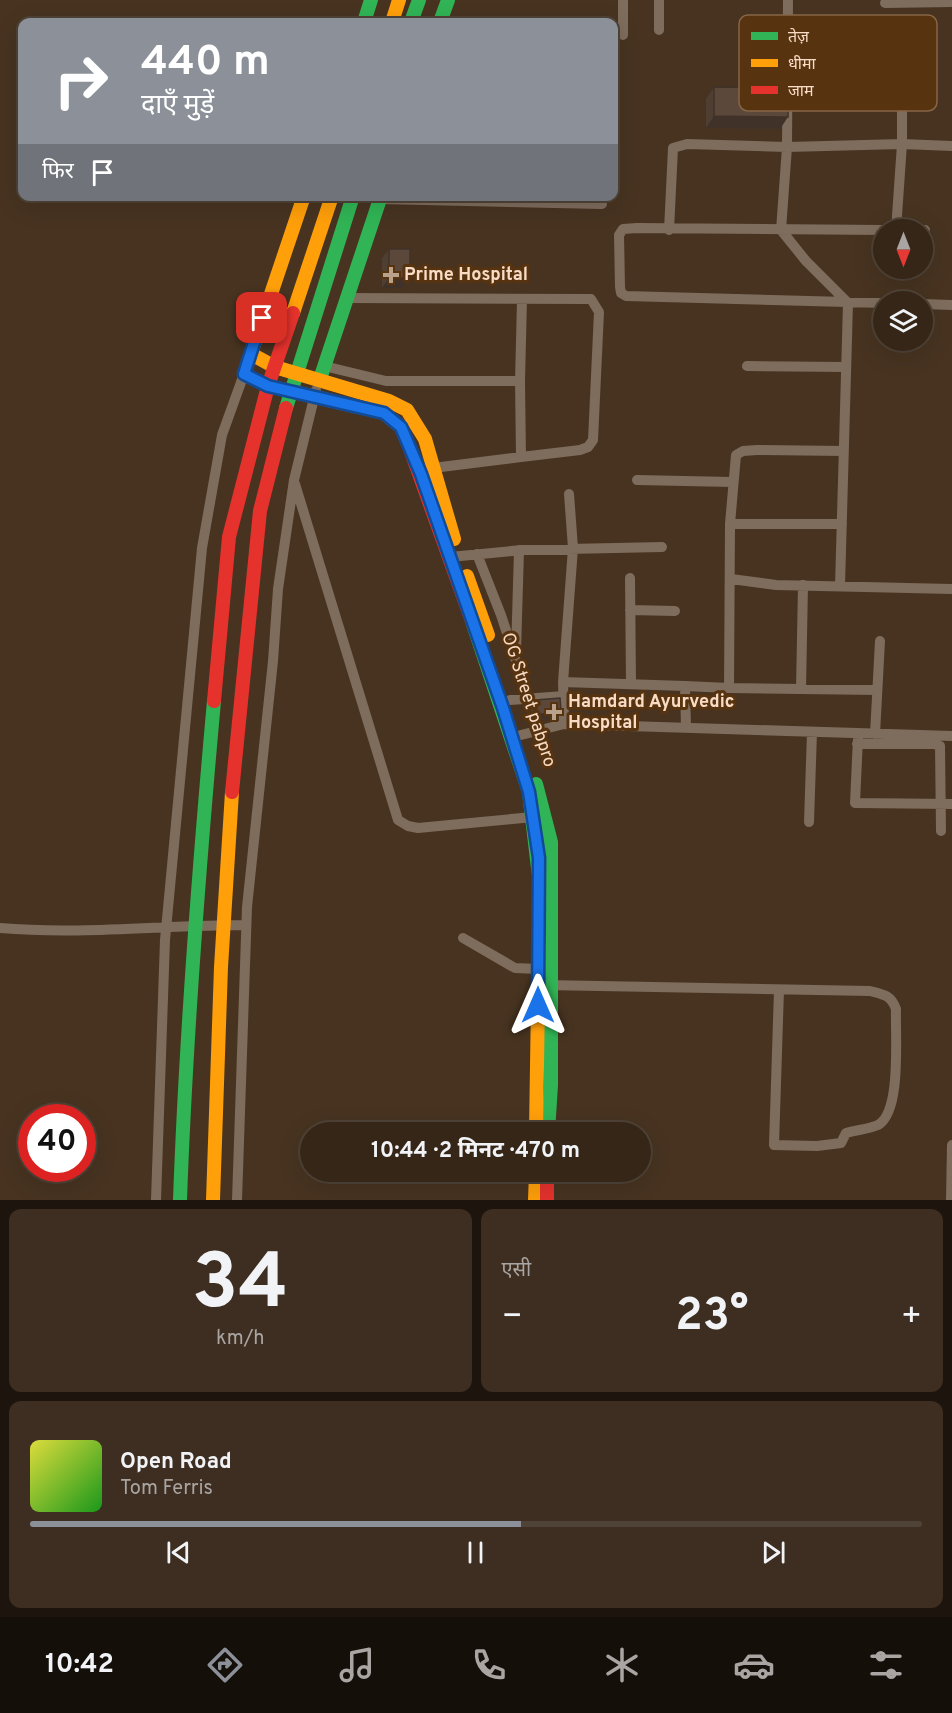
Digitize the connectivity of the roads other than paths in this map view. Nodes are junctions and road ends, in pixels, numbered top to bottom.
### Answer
1 (372, 0) edge
2 (399, 0) edge
3 (418, 0) edge
4 (448, 0) edge
5 (623, 0) edge
6 (659, 0) edge
7 (788, 0) edge
8 (952, 2) edge
9 (885, 3) dead end
10 (787, 15) edge
11 (365, 18) edge
12 (393, 18) edge
13 (412, 18) edge
14 (441, 18) edge
15 (659, 30) dead end
16 (623, 34) dead end
17 (787, 111) edge
18 (902, 111) edge
19 (902, 144) junction
20 (952, 146) edge
21 (787, 147) junction
22 (302, 201) edge
23 (330, 201) edge
24 (350, 201) edge
25 (380, 201) edge
26 (492, 201) edge
27 (602, 204) dead end
28 (897, 219) edge
29 (669, 230) junction
30 (781, 230) junction
31 (873, 230) edge
32 (347, 298) junction
33 (522, 300) junction
34 (848, 303) junction
35 (873, 303) edge
36 (933, 304) edge
37 (952, 305) edge
38 (251, 354) junction
39 (747, 366) dead end
40 (276, 367) junction
41 (846, 367) junction
42 (322, 372) junction
43 (295, 373) junction
44 (244, 374) junction
45 (520, 381) junction
46 (268, 386) junction
47 (290, 391) junction
48 (314, 397) junction
49 (844, 451) junction
50 (521, 457) junction
51 (433, 468) junction
52 (294, 480) junction
53 (637, 480) dead end
54 (732, 482) junction
55 (569, 494) dead end
56 (730, 524) junction
57 (842, 524) junction
58 (662, 547) dead end
59 (573, 548) junction
60 (519, 550) junction
61 (477, 554) junction
62 (455, 556) junction
63 (630, 578) dead end
64 (731, 579) junction
65 (803, 585) junction
66 (840, 586) junction
67 (952, 589) edge
68 (630, 610) junction
69 (675, 611) dead end
70 (880, 641) dead end
71 (516, 662) junction
72 (563, 682) junction
73 (631, 683) junction
74 (685, 686) junction
75 (729, 688) junction
76 (801, 689) junction
77 (878, 690) junction
78 (564, 696) junction
79 (528, 698) junction
80 (510, 700) junction
81 (564, 724) junction
82 (686, 728) junction
83 (812, 732) junction
84 (876, 734) junction
85 (521, 735) junction
86 (952, 736) edge
87 (858, 739) junction
88 (947, 804) edge
89 (533, 817) junction
90 (809, 822) dead end
91 (941, 831) dead end
92 (195, 924) junction
93 (167, 925) junction
94 (224, 925) junction
95 (246, 925) junction
96 (0, 928) edge
97 (463, 938) dead end
98 (538, 969) junction
99 (545, 985) junction
100 (779, 990) junction
101 (537, 1122) edge
102 (548, 1122) edge
103 (952, 1145) edge
104 (536, 1182) edge
105 (548, 1182) edge
106 (156, 1200) edge
107 (180, 1200) edge
108 (213, 1200) edge
109 (237, 1200) edge
110 (535, 1200) edge
111 (547, 1200) edge
112 (951, 1200) edge

1 - 11 street
2 - 12 street
3 - 13 street
4 - 14 street
5 - 16 street
6 - 15 street
7 - 10 street
8 - 9 street
17 - 21 street
18 - 19 street
19 - 20 street
19 - 21 street
19 - 28 street
21 - 29 street
21 - 30 street
22 - 38 street
23 - 40 street
24 - 43 street
25 - 32 street
26 - 27 street
29 - 30 street
29 - 34 street
30 - 31 street
30 - 34 street
32 - 33 street
32 - 42 street
33 - 45 street
33 - 50 street
34 - 35 street
34 - 41 street
36 - 37 street
38 - 40 street, OG Street pabpro
38 - 44 street
39 - 41 street
40 - 43 street, OG Street pabpro
40 - 46 street
41 - 49 street
42 - 43 street, OG Street pabpro
42 - 45 street
42 - 48 street
42 - 51 street, OG Street pabpro
43 - 47 street
44 - 46 street, OG Street pabpro
44 - 93 street
45 - 50 street
46 - 47 street, OG Street pabpro
46 - 92 street
47 - 48 street, OG Street pabpro
47 - 94 street
48 - 52 street
48 - 62 street, OG Street pabpro
49 - 54 street
49 - 57 street
50 - 51 street
51 - 62 street, OG Street pabpro
52 - 89 street
52 - 95 street
53 - 54 street
54 - 56 street
55 - 59 street
56 - 57 street
56 - 64 street
57 - 66 street
58 - 59 street
59 - 60 street
59 - 72 street
60 - 61 street
60 - 71 street
61 - 62 street
61 - 71 street
62 - 80 street, OG Street pabpro
62 - 89 street, OG Street pabpro
63 - 68 street
64 - 65 street
64 - 75 street
65 - 66 street
65 - 76 street
66 - 67 street
68 - 69 street
68 - 73 street
70 - 77 street
71 - 79 street
72 - 73 street
72 - 78 street
73 - 74 street
74 - 75 street
74 - 82 street
75 - 76 street
76 - 77 street
77 - 84 street
78 - 79 street
78 - 81 street
79 - 80 street
80 - 85 street, OG Street pabpro
81 - 82 street
81 - 85 street
82 - 83 street
83 - 87 street
83 - 90 street
84 - 86 street
84 - 87 street
85 - 99 street, OG Street pabpro
87 - 88 street
87 - 88 street
88 - 91 street
89 - 98 street, OG Street pabpro
92 - 93 street
92 - 94 street
92 - 107 street
93 - 96 street
93 - 106 street
94 - 95 street
94 - 108 street
95 - 109 street
97 - 98 street
98 - 99 street, OG Street pabpro
99 - 100 street
99 - 101 street, OG Street pabpro
99 - 102 street, OG Street pabpro
100 - 100 street
103 - 112 street
104 - 110 street
105 - 111 street

